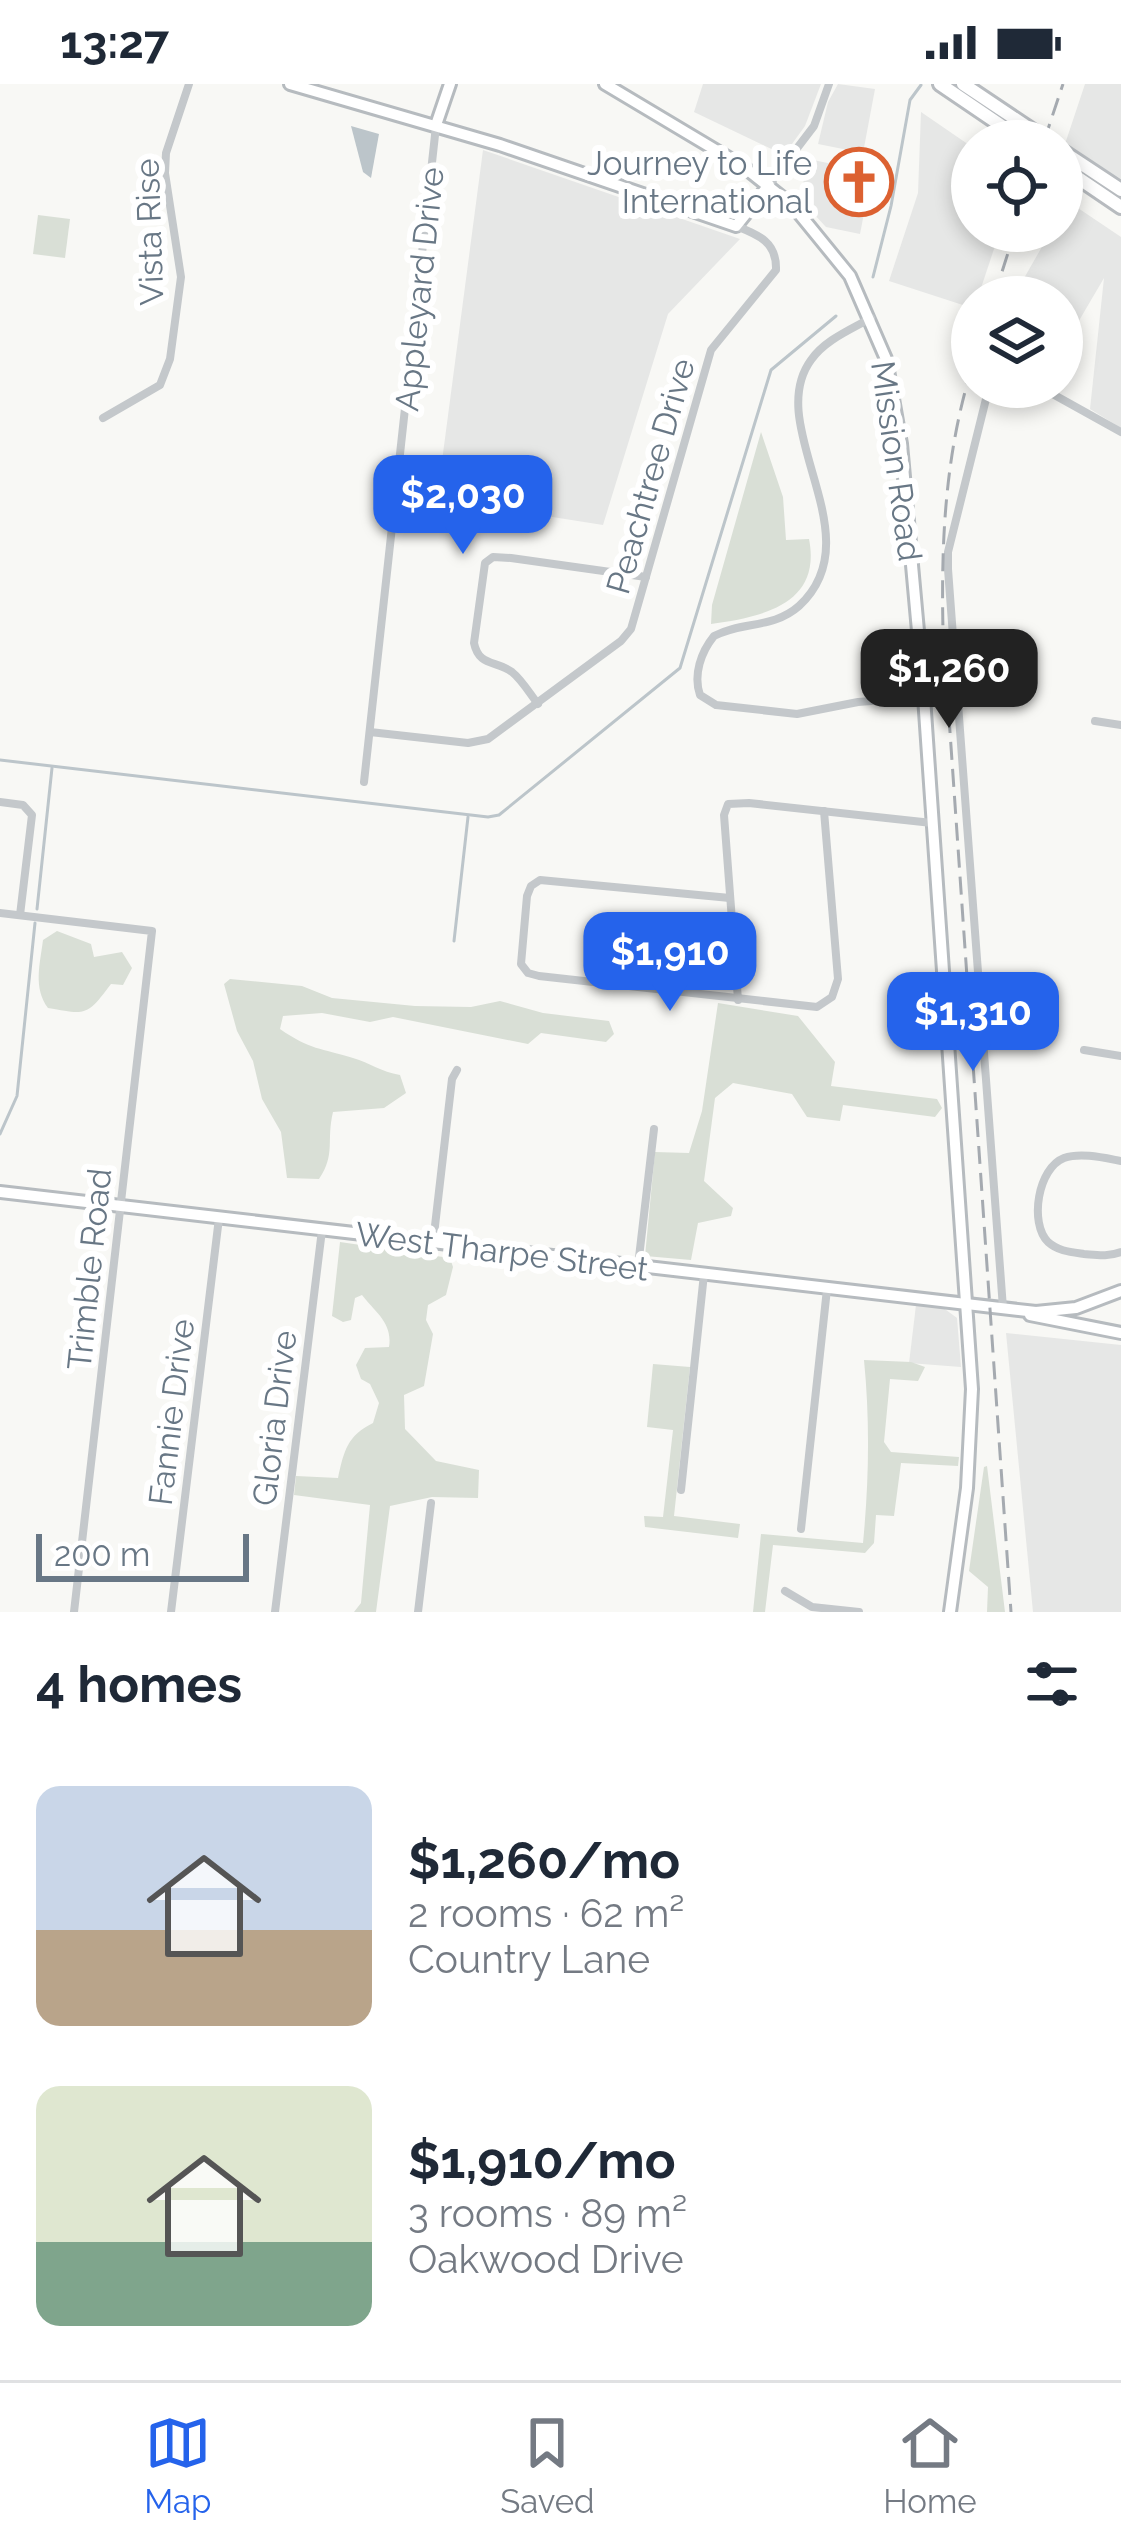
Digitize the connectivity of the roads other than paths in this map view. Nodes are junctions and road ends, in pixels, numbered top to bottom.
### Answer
1 (189, 84) edge
2 (290, 84) edge
3 (449, 84) edge
4 (605, 84) edge
5 (829, 84) edge
6 (940, 84) edge
7 (963, 90) edge
8 (999, 120) edge
9 (1013, 120) edge
10 (436, 125) junction
11 (1083, 165) edge
12 (1083, 181) edge
13 (769, 185) junction
14 (1121, 190) edge
15 (1121, 207) edge
16 (736, 226) junction
17 (871, 318) junction
18 (984, 408) edge
19 (1078, 408) edge
20 (103, 418) dead end
21 (1121, 432) edge
22 (646, 578) junction
23 (924, 698) junction
24 (538, 704) junction
25 (1096, 721) dead end
26 (1121, 725) edge
27 (370, 732) junction
28 (364, 782) dead end
29 (0, 802) edge
30 (824, 811) junction
31 (932, 824) junction
32 (730, 898) junction
33 (0, 913) edge
34 (20, 915) junction
35 (738, 1000) junction
36 (1084, 1050) dead end
37 (1121, 1056) edge
38 (457, 1070) dead end
39 (654, 1129) dead end
40 (1121, 1161) edge
41 (0, 1192) edge
42 (120, 1206) junction
43 (219, 1218) junction
44 (322, 1230) junction
45 (433, 1243) junction
46 (1121, 1252) edge
47 (638, 1266) junction
48 (704, 1274) junction
49 (827, 1289) junction
50 (1121, 1291) edge
51 (965, 1303) junction
52 (1004, 1308) junction
53 (1076, 1308) junction
54 (1089, 1327) junction
55 (1121, 1333) edge
56 (681, 1490) dead end
57 (431, 1503) dead end
58 (801, 1529) dead end
59 (785, 1591) dead end
60 (74, 1612) edge
61 (171, 1612) edge
62 (275, 1612) edge
63 (418, 1612) edge
64 (859, 1612) edge
65 (950, 1612) edge

1 - 20 street, Vista Rise
2 - 10 main road
3 - 10 main road, Appleyard Drive
4 - 13 main road, Mission Road
5 - 13 street
6 - 7 main road
7 - 8 main road
7 - 9 main road
10 - 16 main road
10 - 27 street, Appleyard Drive
11 - 14 main road
12 - 15 main road
13 - 16 main road
13 - 17 main road, Mission Road
16 - 22 street, Peachtree Drive
17 - 23 main road, Mission Road
17 - 23 street
18 - 52 street
19 - 21 street
22 - 24 street, Peachtree Drive
22 - 24 street
23 - 31 main road, Mission Road
24 - 27 street, Peachtree Drive
25 - 26 street
27 - 28 street, Appleyard Drive
29 - 34 street
30 - 31 street
30 - 32 street
30 - 35 street
31 - 51 main road, Mission Road
32 - 35 street
32 - 35 street
33 - 34 street
34 - 42 street, Trimble Road
36 - 37 street
38 - 45 street
39 - 47 street
40 - 46 street
41 - 42 main road, West Tharpe Street
42 - 43 main road, West Tharpe Street
42 - 60 street, Trimble Road
43 - 44 main road, West Tharpe Street
43 - 61 street, Fannie Drive
44 - 45 main road, West Tharpe Street
44 - 62 street, Gloria Drive
45 - 47 main road, West Tharpe Street
47 - 48 main road, West Tharpe Street
48 - 49 main road, West Tharpe Street
48 - 56 street
49 - 51 main road, West Tharpe Street
49 - 58 street
50 - 53 main road
51 - 52 main road, West Tharpe Street
51 - 65 main road, Mission Road
52 - 53 main road
52 - 54 main road
53 - 54 main road
54 - 55 main road
57 - 63 street
59 - 64 street

